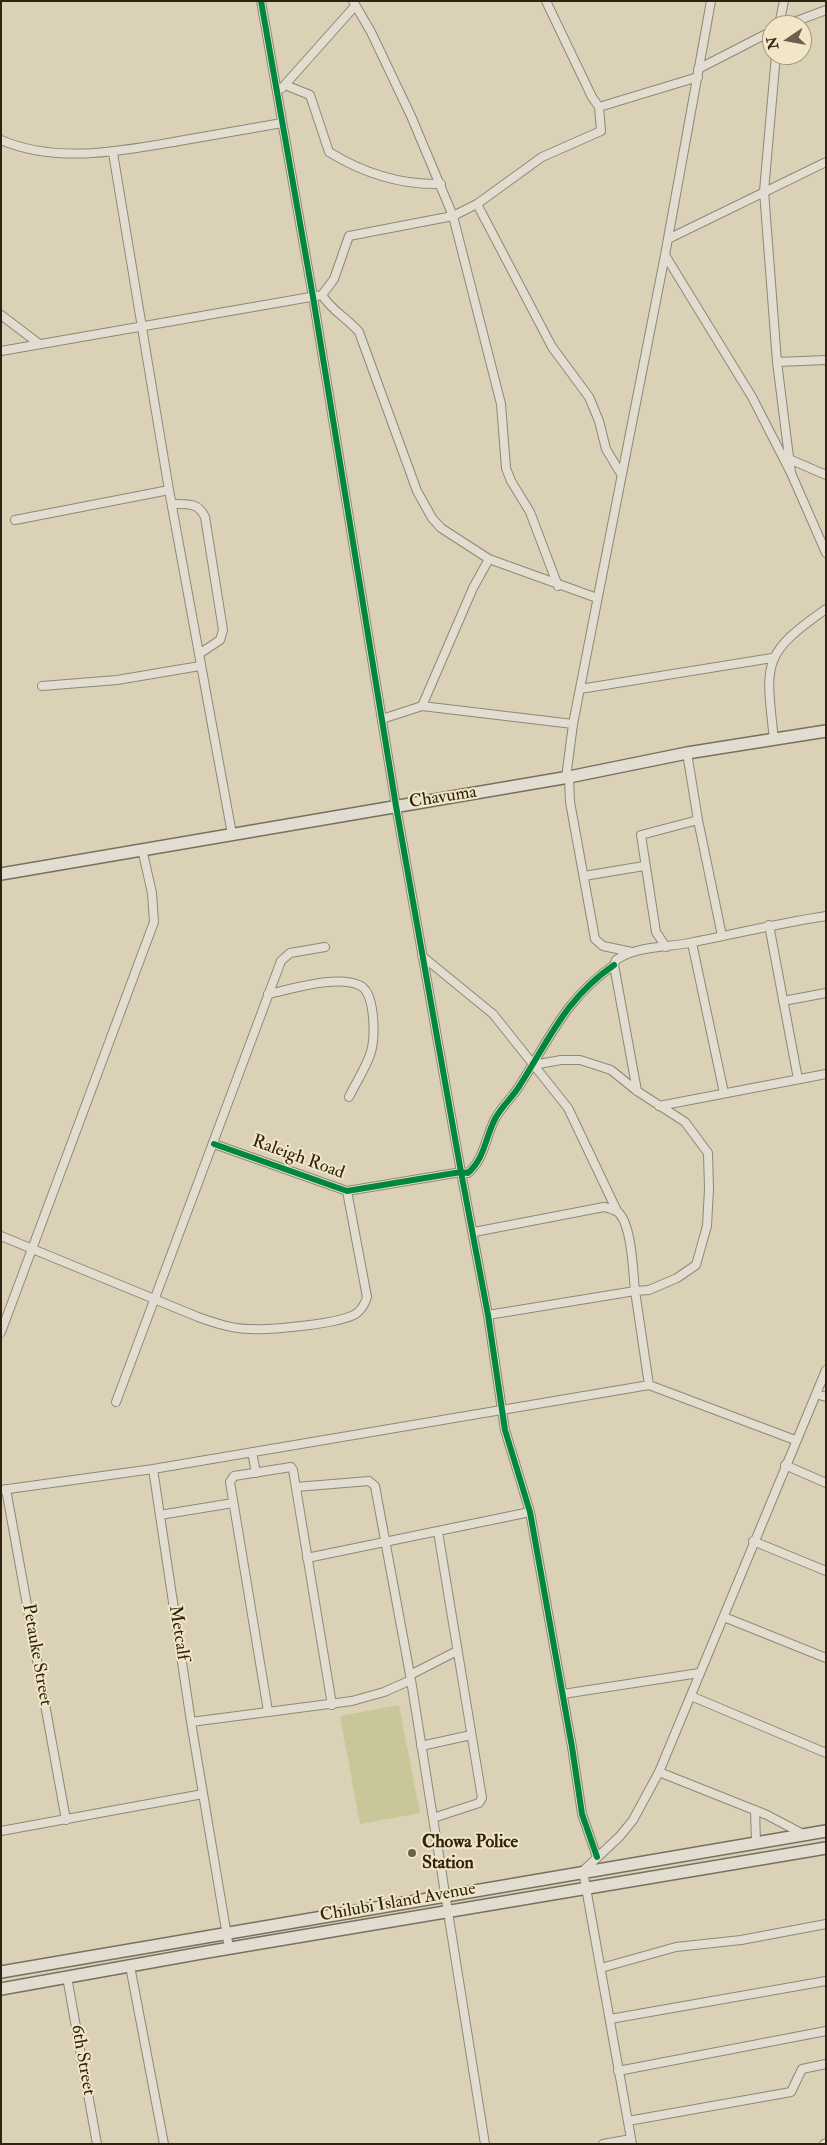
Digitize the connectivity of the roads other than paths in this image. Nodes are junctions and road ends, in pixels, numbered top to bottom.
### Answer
1 (261, 1) edge
2 (546, 1) edge
3 (711, 1) edge
4 (784, 1) edge
5 (354, 4) edge
6 (826, 10) edge
7 (781, 15) edge
8 (812, 15) edge
9 (762, 37) edge
10 (775, 65) edge
11 (698, 73) junction
12 (285, 85) junction
13 (277, 93) junction
14 (599, 107) junction
15 (282, 123) junction
16 (1, 140) edge
17 (113, 153) junction
18 (826, 162) edge
19 (441, 184) junction
20 (764, 191) junction
21 (477, 204) junction
22 (453, 216) junction
23 (668, 238) junction
24 (665, 254) junction
25 (322, 295) junction
26 (313, 297) junction
27 (1, 315) edge
28 (141, 325) junction
29 (38, 343) junction
30 (1, 350) edge
31 (826, 360) edge
32 (778, 362) junction
33 (789, 459) junction
34 (791, 473) junction
35 (621, 474) junction
36 (826, 475) edge
37 (169, 490) junction
38 (172, 504) junction
39 (16, 520) dead end
40 (826, 554) edge
41 (489, 559) junction
42 (558, 586) junction
43 (596, 598) junction
44 (826, 609) edge
45 (199, 654) junction
46 (772, 658) junction
47 (200, 666) junction
48 (42, 686) dead end
49 (580, 689) junction
50 (422, 706) junction
51 (382, 719) junction
52 (572, 724) junction
53 (826, 731) edge
54 (774, 740) junction
55 (687, 753) junction
56 (567, 778) junction
57 (396, 806) junction
58 (698, 820) junction
59 (232, 834) junction
60 (142, 849) junction
61 (644, 866) junction
62 (1, 874) edge
63 (584, 876) junction
64 (826, 916) edge
65 (769, 925) junction
66 (722, 936) junction
67 (692, 943) junction
68 (325, 947) dead end
69 (666, 947) junction
70 (632, 952) junction
71 (422, 956) junction
72 (614, 966) junction
73 (826, 993) edge
74 (268, 994) junction
75 (783, 1001) junction
76 (533, 1064) junction
77 (826, 1074) edge
78 (798, 1079) junction
79 (637, 1091) junction
80 (724, 1093) junction
81 (349, 1097) dead end
82 (659, 1106) junction
83 (214, 1144) junction
84 (461, 1172) junction
85 (347, 1191) junction
86 (618, 1211) junction
87 (474, 1232) junction
88 (1, 1236) edge
89 (33, 1247) junction
90 (635, 1291) junction
91 (156, 1299) junction
92 (1, 1303) edge
93 (10, 1307) junction
94 (488, 1315) junction
95 (1, 1332) edge
96 (826, 1370) edge
97 (649, 1385) junction
98 (816, 1394) junction
99 (826, 1397) edge
100 (116, 1402) dead end
101 (503, 1409) junction
102 (796, 1440) junction
103 (252, 1452) junction
104 (785, 1465) junction
105 (153, 1469) junction
106 (256, 1473) junction
107 (826, 1483) edge
108 (296, 1488) junction
109 (3, 1490) edge
110 (233, 1503) junction
111 (530, 1512) junction
112 (160, 1515) junction
113 (438, 1532) junction
114 (753, 1541) junction
115 (385, 1543) junction
116 (307, 1558) junction
117 (826, 1571) edge
118 (724, 1617) junction
119 (457, 1651) junction
120 (826, 1658) edge
121 (699, 1673) junction
122 (411, 1677) junction
123 (563, 1694) junction
124 (691, 1696) junction
125 (332, 1705) junction
126 (268, 1711) junction
127 (191, 1722) junction
128 (471, 1735) junction
129 (421, 1746) junction
130 (826, 1753) edge
131 (659, 1772) junction
132 (204, 1794) junction
133 (755, 1810) junction
134 (433, 1818) junction
135 (66, 1820) junction
136 (1, 1831) edge
137 (826, 1831) edge
138 (803, 1834) junction
139 (756, 1842) junction
140 (826, 1848) edge
141 (597, 1857) junction
142 (583, 1871) junction
143 (586, 1888) junction
144 (444, 1895) junction
145 (448, 1913) junction
146 (826, 1924) edge
147 (226, 1933) junction
148 (229, 1948) junction
149 (130, 1966) junction
150 (601, 1968) junction
151 (1, 1972) edge
152 (67, 1977) junction
153 (826, 1981) edge
154 (1, 1989) edge
155 (610, 2019) junction
156 (826, 2031) edge
157 (826, 2064) edge
158 (618, 2071) junction
159 (628, 2121) junction
160 (632, 2141) edge
161 (97, 2144) edge
162 (164, 2144) edge
163 (485, 2144) edge
164 (603, 2144) edge

1 - 13 street
2 - 14 street
3 - 11 street
4 - 7 street
5 - 12 street
5 - 19 street
6 - 8 street
9 - 11 street
10 - 20 street
11 - 14 street
11 - 23 street
12 - 13 street
12 - 19 street
13 - 15 street
14 - 21 street
15 - 17 street
15 - 26 street
16 - 17 street
17 - 28 street
18 - 20 street
19 - 22 street
20 - 23 street
20 - 32 street
21 - 22 street
21 - 35 street
22 - 25 street
22 - 42 street
23 - 24 street
24 - 34 street
24 - 35 street
25 - 26 street
25 - 41 street
26 - 28 street
26 - 51 street
27 - 29 street
28 - 29 street
28 - 37 street
29 - 30 street
31 - 32 street
32 - 33 street
33 - 34 street
33 - 36 street
34 - 40 street
35 - 43 street
37 - 38 street
37 - 39 street
38 - 45 street
38 - 45 street
41 - 42 street
41 - 50 street
42 - 43 street
43 - 49 street
44 - 46 street
45 - 47 street
46 - 49 street
46 - 54 street
47 - 48 street
47 - 59 street
49 - 52 street
50 - 51 street
50 - 52 street
51 - 57 street
52 - 56 street
53 - 54 street, Chavuma
54 - 55 street, Chavuma
55 - 56 street, Chavuma
55 - 58 street
56 - 57 street, Chavuma
56 - 63 street
57 - 59 street, Chavuma
57 - 71 street
58 - 61 street
58 - 66 street
59 - 60 street, Chavuma
60 - 62 street, Chavuma
60 - 89 street
61 - 63 street
61 - 69 street
63 - 70 street
64 - 65 street
65 - 66 street
65 - 75 street
66 - 67 street
67 - 69 street
67 - 80 street
68 - 74 street
69 - 70 street
70 - 72 street
71 - 76 street
71 - 84 street
72 - 76 street
72 - 79 street
73 - 75 street
74 - 81 street
74 - 83 street
75 - 78 street
76 - 79 street
76 - 84 street
76 - 86 street
77 - 78 street
78 - 80 street
79 - 82 street
80 - 82 street
82 - 90 street
83 - 85 street, Raleigh Road
83 - 91 street
84 - 85 street, Raleigh Road
84 - 87 street
85 - 91 street
86 - 87 street
86 - 90 street
87 - 94 street
88 - 89 street
89 - 91 street
89 - 93 street
90 - 94 street
90 - 97 street
91 - 100 street
92 - 93 street
93 - 95 street
94 - 101 street
96 - 98 street
97 - 101 street
97 - 102 street
98 - 99 street
98 - 102 street
101 - 103 street
101 - 111 street
102 - 104 street
103 - 105 street
103 - 106 street
104 - 107 street
104 - 114 street
105 - 109 street
105 - 112 street, Metcalf
106 - 108 street
106 - 110 street
108 - 115 street
108 - 116 street
109 - 135 street, Petauke Street
110 - 112 street
110 - 126 street
111 - 113 street
111 - 123 street
112 - 127 street, Metcalf
113 - 115 street
113 - 119 street
114 - 117 street
114 - 118 street
115 - 116 street
115 - 122 street
116 - 125 street
118 - 120 street
118 - 121 street
119 - 122 street
119 - 128 street
121 - 123 street
121 - 124 street
122 - 125 street
122 - 129 street
123 - 141 street
124 - 130 street
124 - 131 street
125 - 126 street
126 - 127 street
127 - 132 street, Metcalf
128 - 129 street
128 - 134 street
129 - 134 street
131 - 133 street
131 - 141 street
132 - 135 street
132 - 147 street, Metcalf
133 - 138 street
133 - 139 street
134 - 144 street
135 - 136 street
137 - 138 street, Chilubi Island Avenue
138 - 139 street, Chilubi Island Avenue
139 - 142 street, Chilubi Island Avenue
140 - 143 street, Chilubi Island Avenue
141 - 142 street
142 - 143 street
142 - 144 street, Chilubi Island Avenue
143 - 145 street, Chilubi Island Avenue
143 - 150 street
144 - 145 street
144 - 147 street, Chilubi Island Avenue
145 - 148 street, Chilubi Island Avenue
145 - 163 street
146 - 150 street
147 - 148 street, Metcalf
147 - 151 street, Chilubi Island Avenue
148 - 149 street, Chilubi Island Avenue
149 - 152 street, Chilubi Island Avenue
149 - 162 street
150 - 155 street
152 - 154 street, Chilubi Island Avenue
152 - 161 street, 6th Street
153 - 155 street
155 - 158 street
156 - 158 street
157 - 159 street
158 - 159 street
159 - 160 street
160 - 164 street

